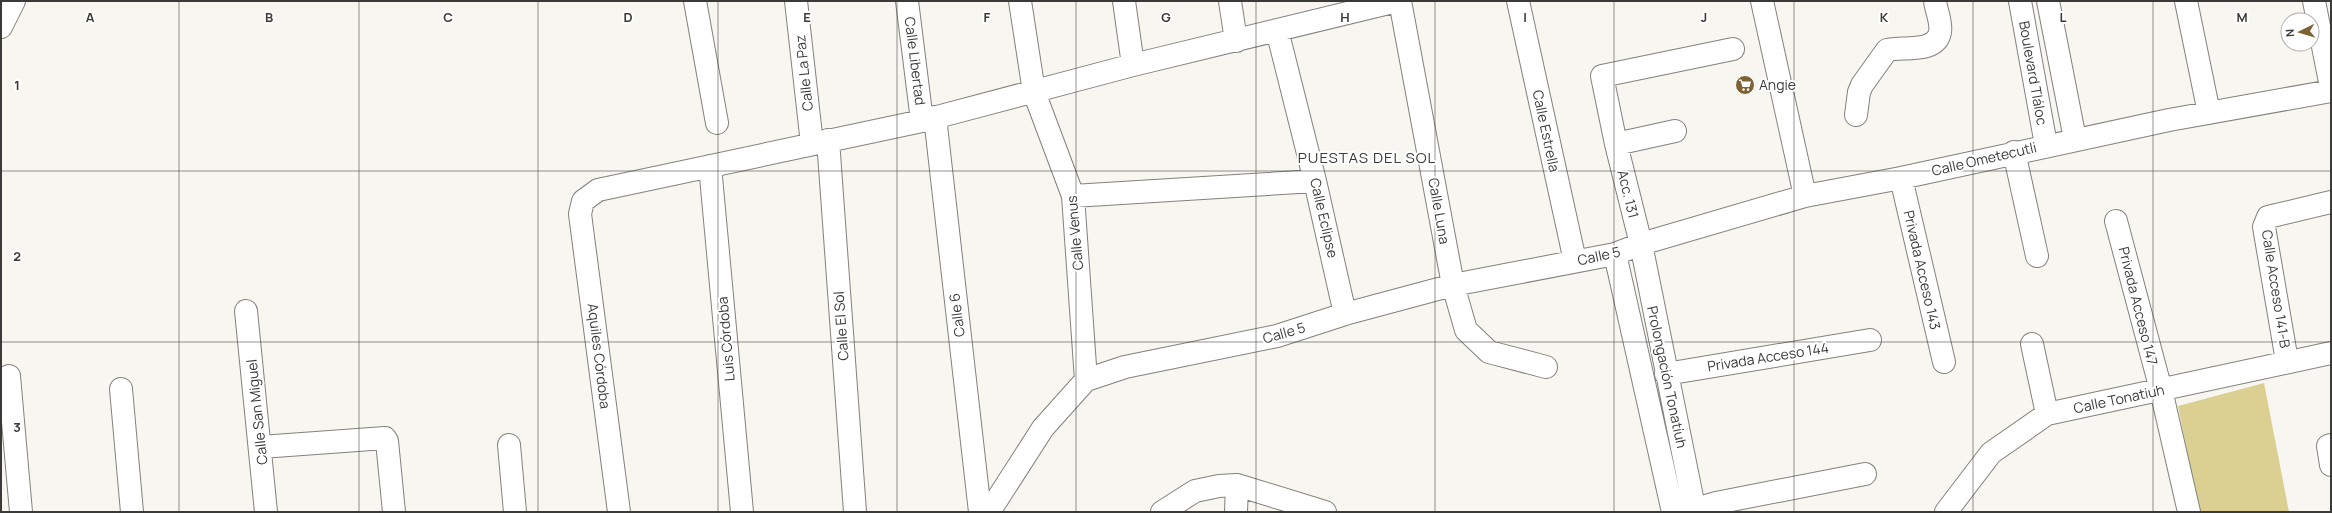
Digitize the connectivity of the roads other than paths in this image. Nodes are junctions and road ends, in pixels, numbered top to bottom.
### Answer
1 (14, 1) edge
2 (695, 1) edge
3 (796, 1) edge
4 (907, 1) edge
5 (1020, 1) edge
6 (1124, 1) edge
7 (1230, 1) edge
8 (1397, 1) edge
9 (1400, 1) edge
10 (1518, 1) edge
11 (1762, 1) edge
12 (1935, 1) edge
13 (2020, 1) edge
14 (2048, 1) edge
15 (2186, 1) edge
16 (2314, 1) edge
17 (1340, 7) edge
18 (1, 27) edge
19 (1277, 30) junction
20 (1236, 41) junction
21 (1733, 49) dead end
22 (1133, 65) junction
23 (2331, 87) edge
24 (2331, 91) edge
25 (1034, 92) junction
26 (2209, 113) junction
27 (1856, 115) dead end
28 (928, 119) junction
29 (717, 123) dead end
30 (1675, 131) dead end
31 (2075, 139) junction
32 (820, 142) junction
33 (1616, 144) junction
34 (2046, 145) junction
35 (2014, 152) junction
36 (710, 166) junction
37 (1901, 178) junction
38 (1315, 181) junction
39 (1073, 196) junction
40 (1805, 196) junction
41 (2331, 202) edge
42 (2116, 221) dead end
43 (1641, 244) junction
44 (1615, 254) junction
45 (2037, 256) dead end
46 (1575, 261) junction
47 (1453, 285) junction
48 (246, 311) dead end
49 (1345, 314) junction
50 (1870, 340) dead end
51 (2032, 344) dead end
52 (2331, 353) edge
53 (2288, 361) junction
54 (1944, 362) dead end
55 (1546, 368) dead end
56 (1666, 374) junction
57 (9, 376) dead end
58 (1086, 380) junction
59 (121, 389) dead end
60 (2161, 390) junction
61 (2047, 414) junction
62 (509, 444) dead end
63 (261, 447) junction
64 (1865, 474) dead end
65 (1237, 486) junction
66 (620, 511) edge
67 (1695, 511) edge
68 (20, 512) edge
69 (132, 512) edge
70 (266, 512) edge
71 (394, 512) edge
72 (516, 512) edge
73 (742, 512) edge
74 (855, 512) edge
75 (980, 512) edge
76 (989, 512) edge
77 (1162, 512) edge
78 (1236, 512) edge
79 (1325, 512) edge
80 (1672, 512) edge
81 (1946, 512) edge
82 (2189, 512) edge

1 - 18 street
2 - 29 street
3 - 32 street, Calle La Paz
4 - 28 street, Calle Libertad
5 - 25 street, Calle Venus
6 - 22 street
7 - 20 street
8 - 17 street
9 - 47 street, Calle Luna
10 - 46 street, Calle Estrella
11 - 40 street
12 - 27 street
13 - 34 street, Boulevard Tláloc
14 - 31 street, Boulevard Tláloc
15 - 26 street
16 - 23 street
17 - 19 street
19 - 20 street
19 - 38 street, Calle Eclipse
20 - 22 street
21 - 33 street, Acc. 131
22 - 25 street
24 - 26 street, Calle Ometecutli
25 - 28 street
25 - 39 street, Calle Venus
26 - 31 street, Calle Ometecutli
28 - 32 street
28 - 75 street, Calle 6
30 - 33 street
31 - 34 street, Calle Ometecutli
32 - 36 street
32 - 74 street, Calle El Sol
33 - 43 street, Acc. 131
34 - 35 street, Calle Ometecutli
35 - 37 street, Calle Ometecutli
35 - 45 street
36 - 66 street, Aquiles Córdoba
36 - 73 street, Luis Córdoba
37 - 40 street, Calle Ometecutli
37 - 54 street, Privada Acceso 143
38 - 39 street
38 - 49 street, Calle Eclipse
39 - 58 street, Calle Venus
40 - 43 street, Calle Ometecutli
41 - 53 street, Calle Acceso 141-B
42 - 60 street, Privada Acceso 147
43 - 44 street, Calle 5
43 - 56 street, Prolongación Tonatíuh
44 - 46 street, Calle 5
44 - 80 street
46 - 47 street, Calle 5
47 - 49 street, Calle 5
47 - 55 street, Calle Luna
48 - 63 street, Calle San Miguel
49 - 58 street, Calle 5
50 - 56 street, Privada Acceso 144
51 - 61 street
52 - 53 street, Calle Tonatiuh
53 - 60 street, Calle Tonatiuh
56 - 67 street, Prolongación Tonatíuh
57 - 68 street
58 - 76 street
59 - 69 street
60 - 61 street, Calle Tonatiuh
60 - 82 street, Privada Acceso 147
61 - 81 street, Calle Tonatiuh
62 - 72 street
63 - 70 street, Calle San Miguel
63 - 71 street
64 - 67 street
65 - 77 street
65 - 78 street
65 - 79 street

